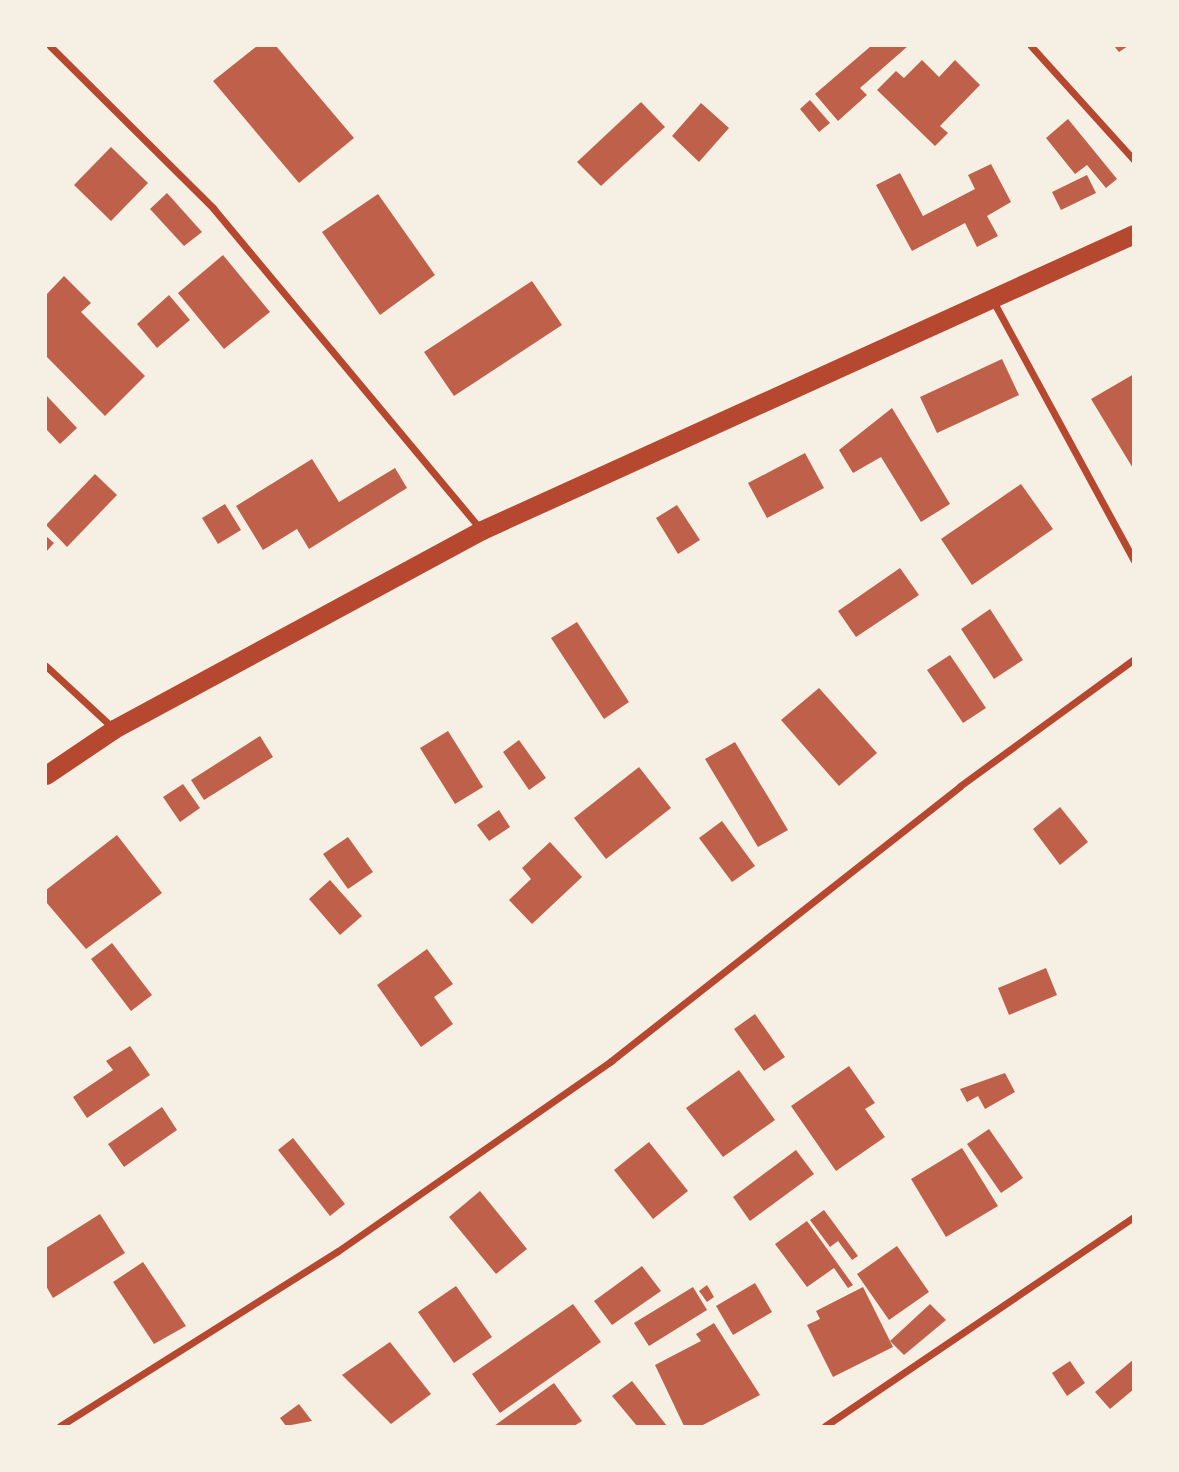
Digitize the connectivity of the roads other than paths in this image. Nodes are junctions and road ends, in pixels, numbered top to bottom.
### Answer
1 (50, 46) edge
2 (1031, 46) edge
3 (1133, 160) edge
4 (1133, 234) edge
5 (990, 295) junction
6 (482, 530) junction
7 (1133, 560) edge
8 (1133, 659) edge
9 (46, 666) edge
10 (114, 729) junction
11 (46, 775) edge
12 (1133, 1217) edge
13 (60, 1426) edge
14 (825, 1426) edge

1 - 6 street
2 - 3 street
4 - 5 highway
5 - 6 highway
5 - 7 street
6 - 10 highway
8 - 13 street
9 - 10 street
10 - 11 highway
12 - 14 street

